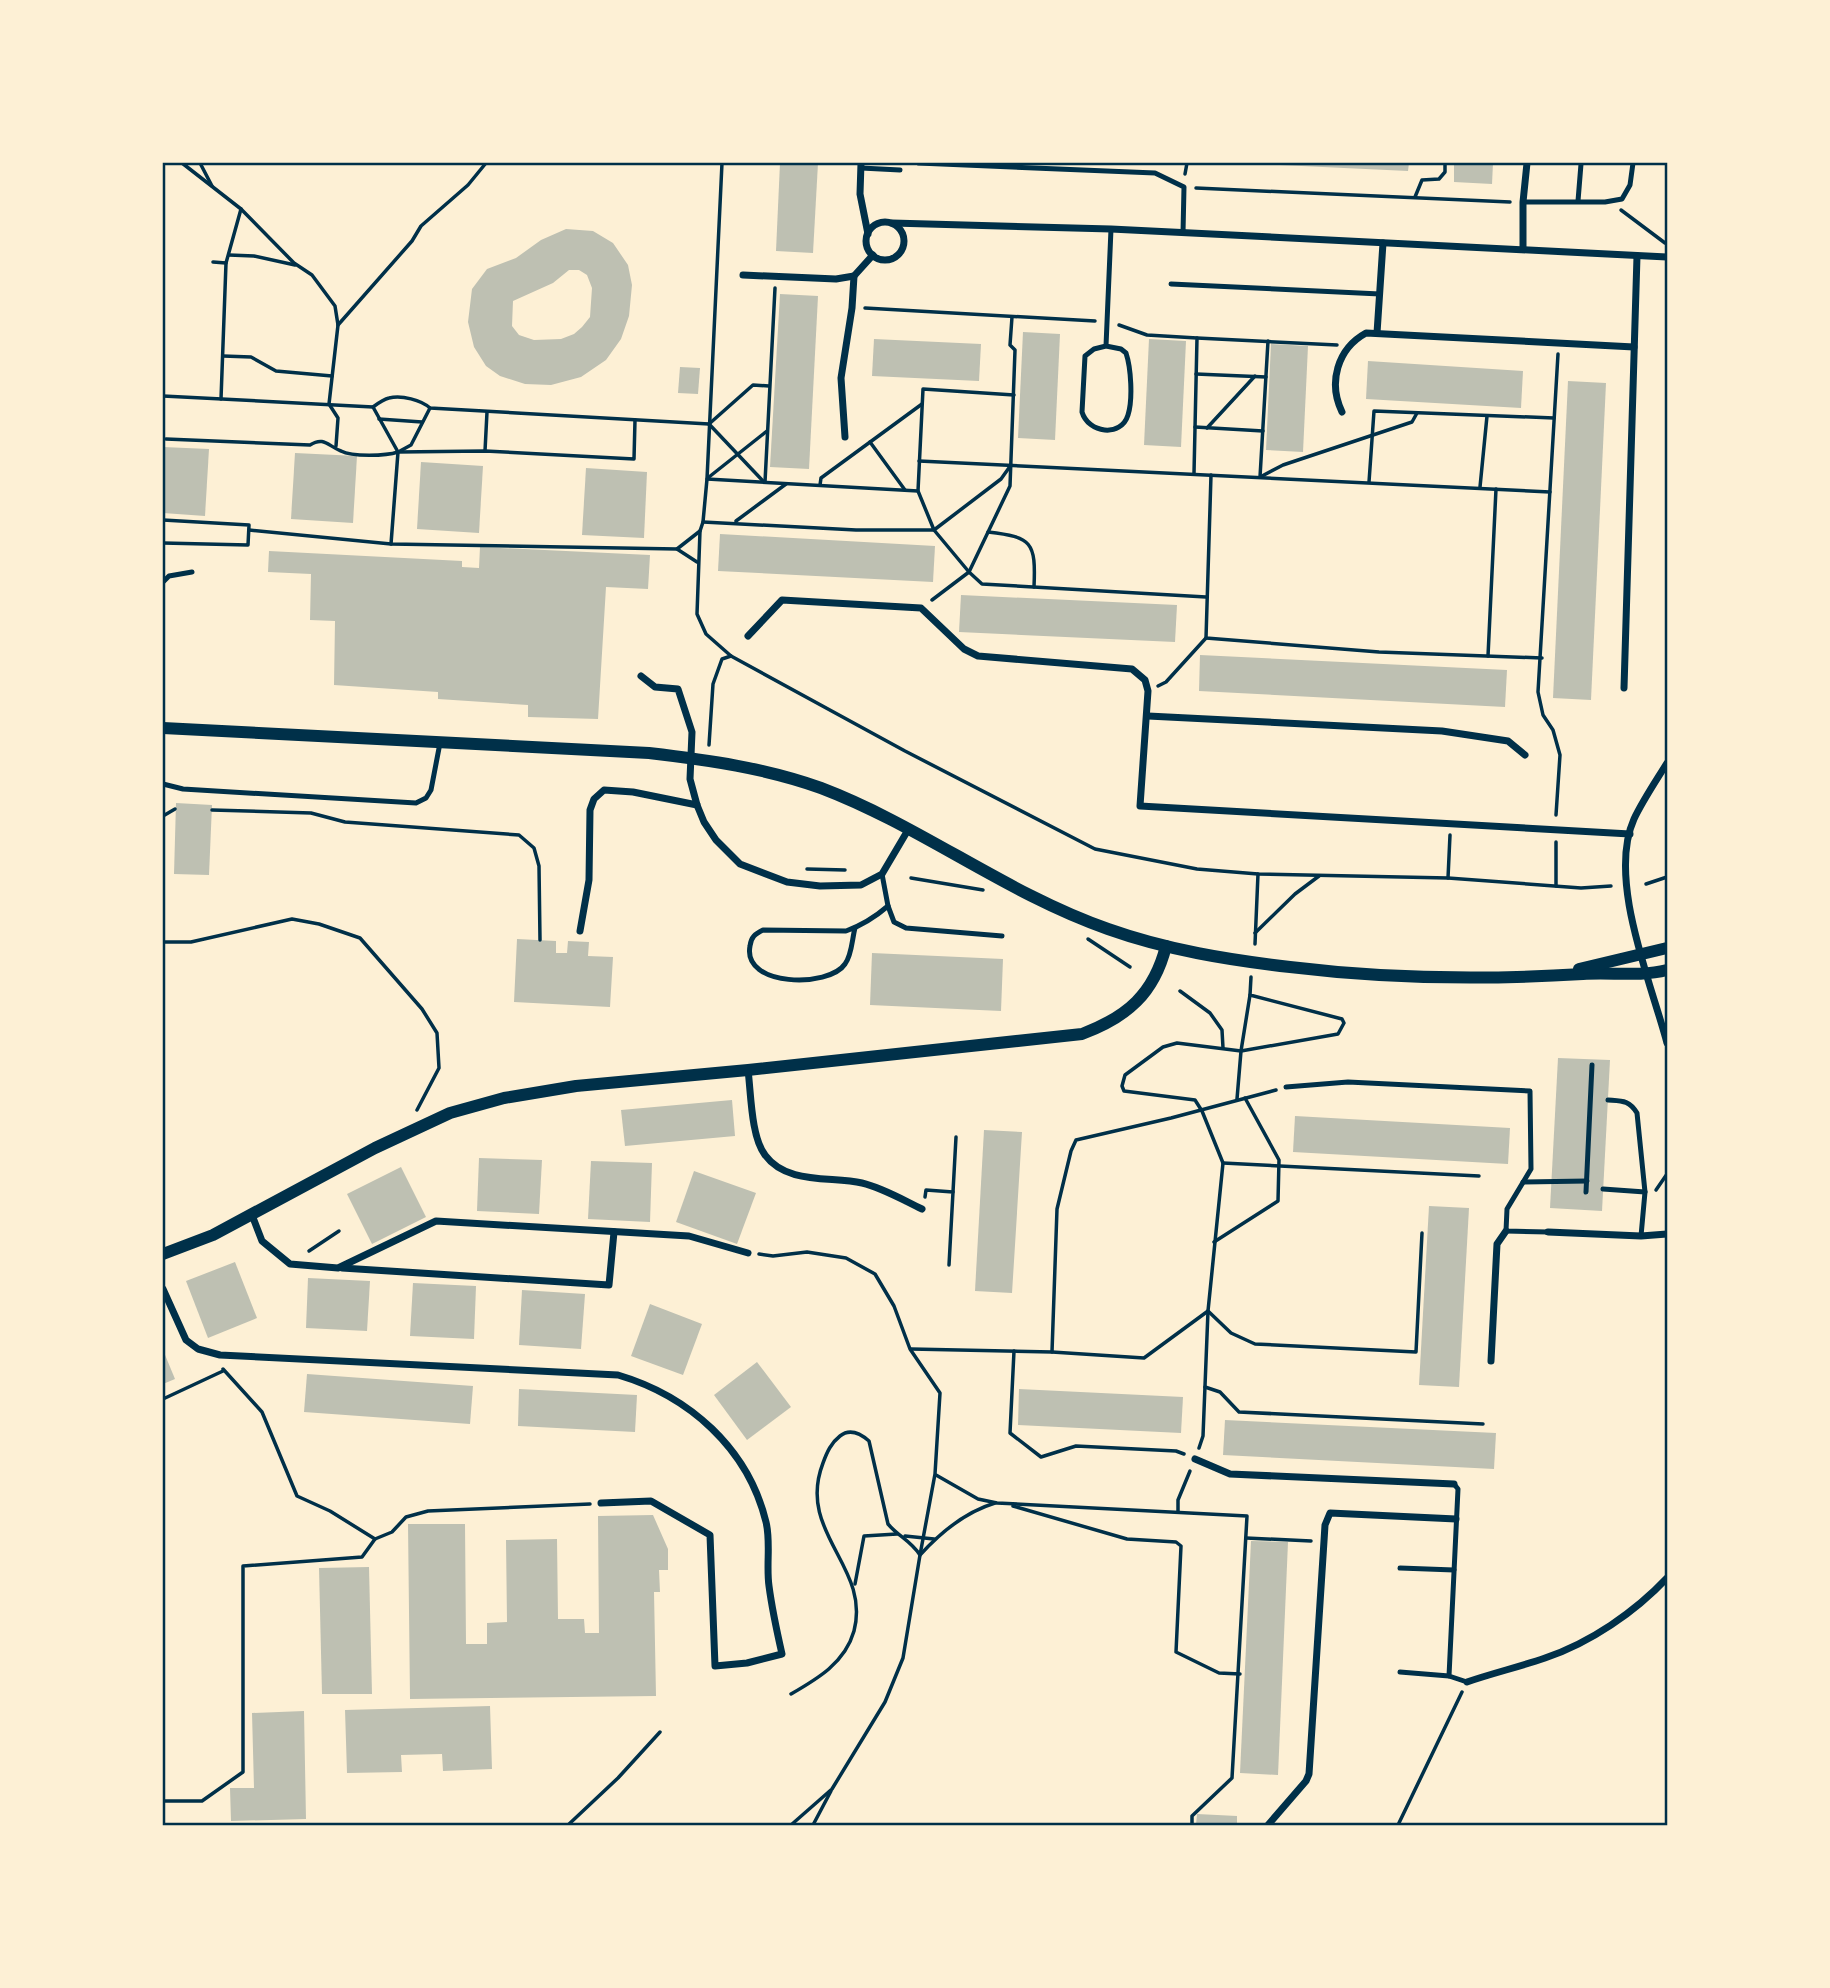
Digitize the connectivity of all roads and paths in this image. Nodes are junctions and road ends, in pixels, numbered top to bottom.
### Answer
1 (183, 163) edge
2 (200, 163) edge
3 (486, 163) edge
4 (722, 163) edge
5 (918, 163) edge
6 (1183, 163) edge
7 (1445, 163) edge
8 (1527, 163) edge
9 (1633, 163) edge
10 (1581, 164) dead end
11 (861, 166) edge
12 (1185, 169) dead end
13 (900, 170) dead end
14 (1184, 187) junction
15 (213, 188) junction
16 (1415, 197) junction
17 (1578, 201) junction
18 (1523, 202) junction
19 (1605, 202) junction
20 (242, 209) junction
21 (892, 223) junction
22 (1111, 229) junction
23 (1183, 233) junction
24 (868, 234) junction
25 (1382, 243) junction
26 (1667, 244) edge
27 (1523, 249) junction
28 (229, 255) junction
29 (873, 255) junction
30 (1637, 256) junction
31 (1667, 257) edge
32 (213, 262) dead end
33 (226, 262) junction
34 (299, 266) junction
35 (743, 275) dead end
36 (854, 276) junction
37 (776, 277) junction
38 (1171, 284) dead end
39 (1380, 294) junction
40 (852, 308) junction
41 (1012, 317) junction
42 (1107, 321) junction
43 (338, 325) junction
44 (1377, 333) junction
45 (1197, 338) junction
46 (1268, 341) junction
47 (1559, 344) junction
48 (1349, 345) junction
49 (1106, 346) junction
50 (1634, 347) junction
51 (223, 356) junction
52 (1196, 374) junction
53 (332, 376) junction
54 (1255, 376) junction
55 (1266, 377) junction
56 (769, 386) junction
57 (1014, 395) junction
58 (163, 396) edge
59 (221, 399) junction
60 (329, 404) junction
61 (922, 404) junction
62 (373, 407) junction
63 (430, 408) junction
64 (487, 412) junction
65 (1342, 412) dead end
66 (1417, 413) junction
67 (1487, 416) junction
68 (1555, 418) junction
69 (379, 419) junction
70 (635, 419) junction
71 (422, 422) junction
72 (709, 424) junction
73 (1195, 427) junction
74 (1207, 428) junction
75 (767, 431) junction
76 (1262, 431) junction
77 (845, 437) dead end
78 (1371, 437) junction
79 (166, 439) dead end
80 (870, 442) junction
81 (336, 448) junction
82 (485, 451) junction
83 (398, 452) junction
84 (738, 454) junction
85 (919, 461) junction
86 (1011, 465) junction
87 (1194, 473) junction
88 (1211, 475) junction
89 (1260, 477) junction
90 (707, 479) junction
91 (765, 482) junction
92 (1369, 482) junction
93 (788, 483) junction
94 (820, 485) junction
95 (1480, 488) junction
96 (1496, 489) junction
97 (905, 490) junction
98 (918, 491) junction
99 (1550, 492) junction
100 (163, 520) edge
101 (703, 522) junction
102 (734, 523) junction
103 (249, 530) junction
104 (933, 530) junction
105 (700, 531) junction
106 (988, 533) junction
107 (163, 543) edge
108 (391, 544) junction
109 (677, 549) junction
110 (698, 563) junction
111 (192, 572) dead end
112 (969, 572) junction
113 (163, 582) edge
114 (1034, 587) junction
115 (1206, 597) junction
116 (921, 608) junction
117 (748, 636) dead end
118 (1206, 638) junction
119 (731, 656) junction
120 (1488, 656) junction
121 (1542, 658) junction
122 (641, 676) dead end
123 (1624, 688) dead end
124 (1148, 691) junction
125 (1148, 716) junction
126 (163, 728) edge
127 (440, 743) junction
128 (1525, 755) dead end
129 (708, 756) dead end
130 (1667, 763) edge
131 (163, 784) edge
132 (697, 804) junction
133 (175, 809) dead end
134 (212, 810) dead end
135 (1556, 815) dead end
136 (163, 816) edge
137 (1451, 822) junction
138 (908, 830) junction
139 (1630, 834) junction
140 (1556, 839) dead end
141 (806, 869) dead end
142 (854, 870) dead end
143 (882, 874) junction
144 (1258, 874) junction
145 (1319, 876) junction
146 (1667, 877) edge
147 (1448, 878) junction
148 (1646, 884) dead end
149 (1556, 886) junction
150 (1611, 886) dead end
151 (888, 906) junction
152 (855, 928) junction
153 (580, 931) dead end
154 (1255, 933) junction
155 (1002, 936) dead end
156 (540, 940) dead end
157 (163, 942) edge
158 (1255, 944) dead end
159 (1166, 946) junction
160 (1667, 948) edge
161 (1641, 955) junction
162 (1667, 970) edge
163 (1647, 975) junction
164 (1251, 977) dead end
165 (1545, 977) junction
166 (1180, 991) dead end
167 (1250, 995) junction
168 (1667, 1043) edge
169 (1223, 1048) junction
170 (1241, 1051) junction
171 (1592, 1065) dead end
172 (748, 1070) junction
173 (1286, 1087) joint
174 (1245, 1097) junction
175 (1237, 1099) junction
176 (1608, 1100) dead end
177 (1202, 1111) junction
178 (416, 1112) dead end
179 (956, 1137) dead end
180 (1223, 1163) junction
181 (1279, 1166) junction
182 (1479, 1176) dead end
183 (1587, 1181) junction
184 (1523, 1182) junction
185 (1603, 1189) dead end
186 (953, 1192) junction
187 (1586, 1192) dead end
188 (1645, 1192) junction
189 (922, 1209) joint
190 (252, 1215) junction
191 (339, 1231) dead end
192 (614, 1231) junction
193 (1506, 1231) junction
194 (1548, 1232) joint
195 (1422, 1233) dead end
196 (1667, 1234) edge
197 (1642, 1236) junction
198 (1214, 1242) junction
199 (748, 1253) joint
200 (163, 1254) edge
201 (289, 1264) junction
202 (949, 1265) dead end
203 (338, 1268) junction
204 (163, 1289) edge
205 (1208, 1311) junction
206 (911, 1349) junction
207 (1014, 1351) junction
208 (1052, 1352) junction
209 (1491, 1361) dead end
210 (223, 1371) dead end
211 (234, 1379) dead end
212 (1205, 1387) junction
213 (163, 1399) edge
214 (1483, 1424) dead end
215 (1195, 1459) junction
216 (935, 1475) junction
217 (1454, 1484) joint
218 (601, 1503) joint
219 (997, 1503) junction
220 (1007, 1504) junction
221 (1178, 1512) junction
222 (1456, 1519) junction
223 (897, 1534) junction
224 (904, 1536) junction
225 (923, 1538) junction
226 (1246, 1538) junction
227 (375, 1539) junction
228 (934, 1539) junction
229 (1324, 1541) junction
230 (920, 1555) junction
231 (1400, 1568) dead end
232 (1454, 1570) junction
233 (1667, 1578) edge
234 (854, 1587) junction
235 (1400, 1672) dead end
236 (1240, 1674) junction
237 (1449, 1676) junction
238 (1467, 1682) junction
239 (791, 1694) dead end
240 (660, 1732) dead end
241 (832, 1789) junction
242 (163, 1801) edge
243 (568, 1825) edge
244 (790, 1825) edge
245 (813, 1825) edge
246 (1192, 1825) edge
247 (1268, 1825) edge
248 (1398, 1825) edge

1 - 15 path
2 - 15 path
3 - 43 path
4 - 72 path
5 - 14 lane
6 - 12 path
7 - 16 path
8 - 18 street
9 - 19 lane
10 - 17 lane
11 - 13 lane
11 - 24 street
14 - 16 path
14 - 23 lane
15 - 20 path
16 - 18 path
17 - 18 lane
17 - 19 lane
18 - 27 street
19 - 26 path
20 - 28 path
20 - 34 path
21 - 22 street
21 - 24 street
21 - 29 street
22 - 23 street
22 - 42 lane
23 - 25 street
24 - 29 street
25 - 27 street
25 - 39 street
27 - 30 street
28 - 33 path
28 - 34 path
29 - 36 street
30 - 31 street
30 - 50 street
32 - 33 path
33 - 51 path
34 - 43 path
35 - 37 street
36 - 37 street
36 - 40 street
37 - 56 path
38 - 39 lane
39 - 44 street
40 - 41 path
40 - 77 street
41 - 42 path
41 - 57 path
42 - 45 path
42 - 49 lane
43 - 53 path
44 - 47 street
44 - 48 street
45 - 46 path
45 - 52 path
46 - 48 path
46 - 55 path
47 - 50 street
47 - 68 path
48 - 65 street
49 - 49 lane
50 - 123 street
51 - 53 path
51 - 59 path
52 - 54 path
52 - 73 path
53 - 60 path
54 - 55 path
54 - 74 path
55 - 76 path
56 - 72 path
56 - 75 path
57 - 61 path
57 - 86 path
58 - 59 path
59 - 60 path
60 - 62 path
60 - 81 path
61 - 80 path
61 - 85 path
62 - 63 path
62 - 69 path
63 - 64 path
63 - 71 path
64 - 70 path
64 - 82 path
66 - 67 path
66 - 78 path
66 - 78 path
67 - 68 path
67 - 95 path
68 - 99 path
69 - 71 path
69 - 83 path
70 - 72 path
70 - 82 path
71 - 83 path
72 - 84 path
72 - 90 path
73 - 74 path
73 - 87 path
74 - 76 path
75 - 84 path
75 - 91 path
76 - 89 path
78 - 89 path
78 - 92 path
79 - 81 path
80 - 94 path
80 - 97 path
81 - 83 path
82 - 83 path
83 - 108 path
84 - 90 path
84 - 91 path
85 - 86 path
85 - 98 path
86 - 87 path
86 - 104 path
86 - 106 path
87 - 88 path
88 - 89 path
88 - 115 path
89 - 92 path
90 - 91 path
90 - 101 path
91 - 93 path
92 - 95 path
93 - 94 path
93 - 102 path
94 - 97 path
95 - 96 path
96 - 99 path
96 - 120 path
97 - 98 path
98 - 104 path
99 - 121 path
100 - 103 path
101 - 102 path
101 - 105 path
102 - 104 path
103 - 107 path
103 - 108 path
104 - 112 path
105 - 109 path
105 - 110 path
106 - 112 path
106 - 114 path
108 - 109 path
109 - 110 path
110 - 119 path
111 - 113 lane
112 - 114 path
112 - 116 path
114 - 115 path
115 - 118 path
116 - 117 street
116 - 124 street
118 - 120 path
118 - 124 path
119 - 129 path
119 - 144 path
120 - 121 path
121 - 135 path
122 - 132 street
124 - 125 street
125 - 128 street
125 - 137 street
126 - 127 street
127 - 131 lane
127 - 138 street
130 - 139 street
132 - 143 street
132 - 153 street
133 - 136 path
134 - 156 path
137 - 139 street
137 - 147 path
138 - 143 street
138 - 159 street
139 - 161 street
140 - 149 path
141 - 142 path
143 - 151 lane
144 - 145 path
144 - 154 path
145 - 147 path
145 - 154 path
146 - 148 path
147 - 149 path
149 - 150 path
151 - 152 lane
151 - 155 lane
152 - 152 lane
154 - 158 path
157 - 178 path
159 - 165 street
159 - 172 street
160 - 161 street
161 - 163 street
161 - 165 street
162 - 163 street
163 - 165 street
163 - 168 street
164 - 167 path
166 - 169 path
167 - 170 path
167 - 170 path
169 - 170 path
169 - 177 path
170 - 175 path
171 - 183 lane
172 - 189 street
172 - 190 street
173 - 174 path
173 - 184 lane
174 - 175 path
174 - 181 path
175 - 177 path
176 - 188 lane
177 - 180 path
177 - 208 path
179 - 186 path
180 - 181 path
180 - 198 path
181 - 182 path
181 - 198 path
183 - 184 lane
183 - 187 lane
184 - 193 lane
185 - 188 lane
186 - 189 path
186 - 202 path
188 - 197 lane
190 - 200 street
190 - 201 street
191 - 201 path
192 - 199 street
192 - 203 street
192 - 203 street
193 - 194 lane
193 - 209 street
194 - 197 street
195 - 205 path
196 - 197 street
198 - 205 path
199 - 206 path
201 - 203 street
204 - 218 street
205 - 208 path
205 - 212 path
206 - 207 path
206 - 216 path
207 - 208 path
207 - 215 path
210 - 213 path
211 - 227 path
212 - 214 path
212 - 215 path
215 - 217 street
215 - 221 path
216 - 219 path
216 - 225 path
217 - 222 lane
218 - 227 path
219 - 220 path
219 - 228 path
220 - 221 path
220 - 236 path
221 - 226 path
222 - 229 street
222 - 232 lane
223 - 224 path
223 - 234 path
223 - 234 path
224 - 225 path
224 - 230 path
225 - 228 path
225 - 230 path
226 - 229 path
226 - 236 path
227 - 242 path
228 - 230 path
229 - 247 street
230 - 241 path
231 - 232 lane
232 - 237 lane
233 - 238 street
234 - 239 path
235 - 237 lane
236 - 246 path
237 - 238 lane
238 - 248 path
240 - 243 path
241 - 244 path
241 - 245 path

